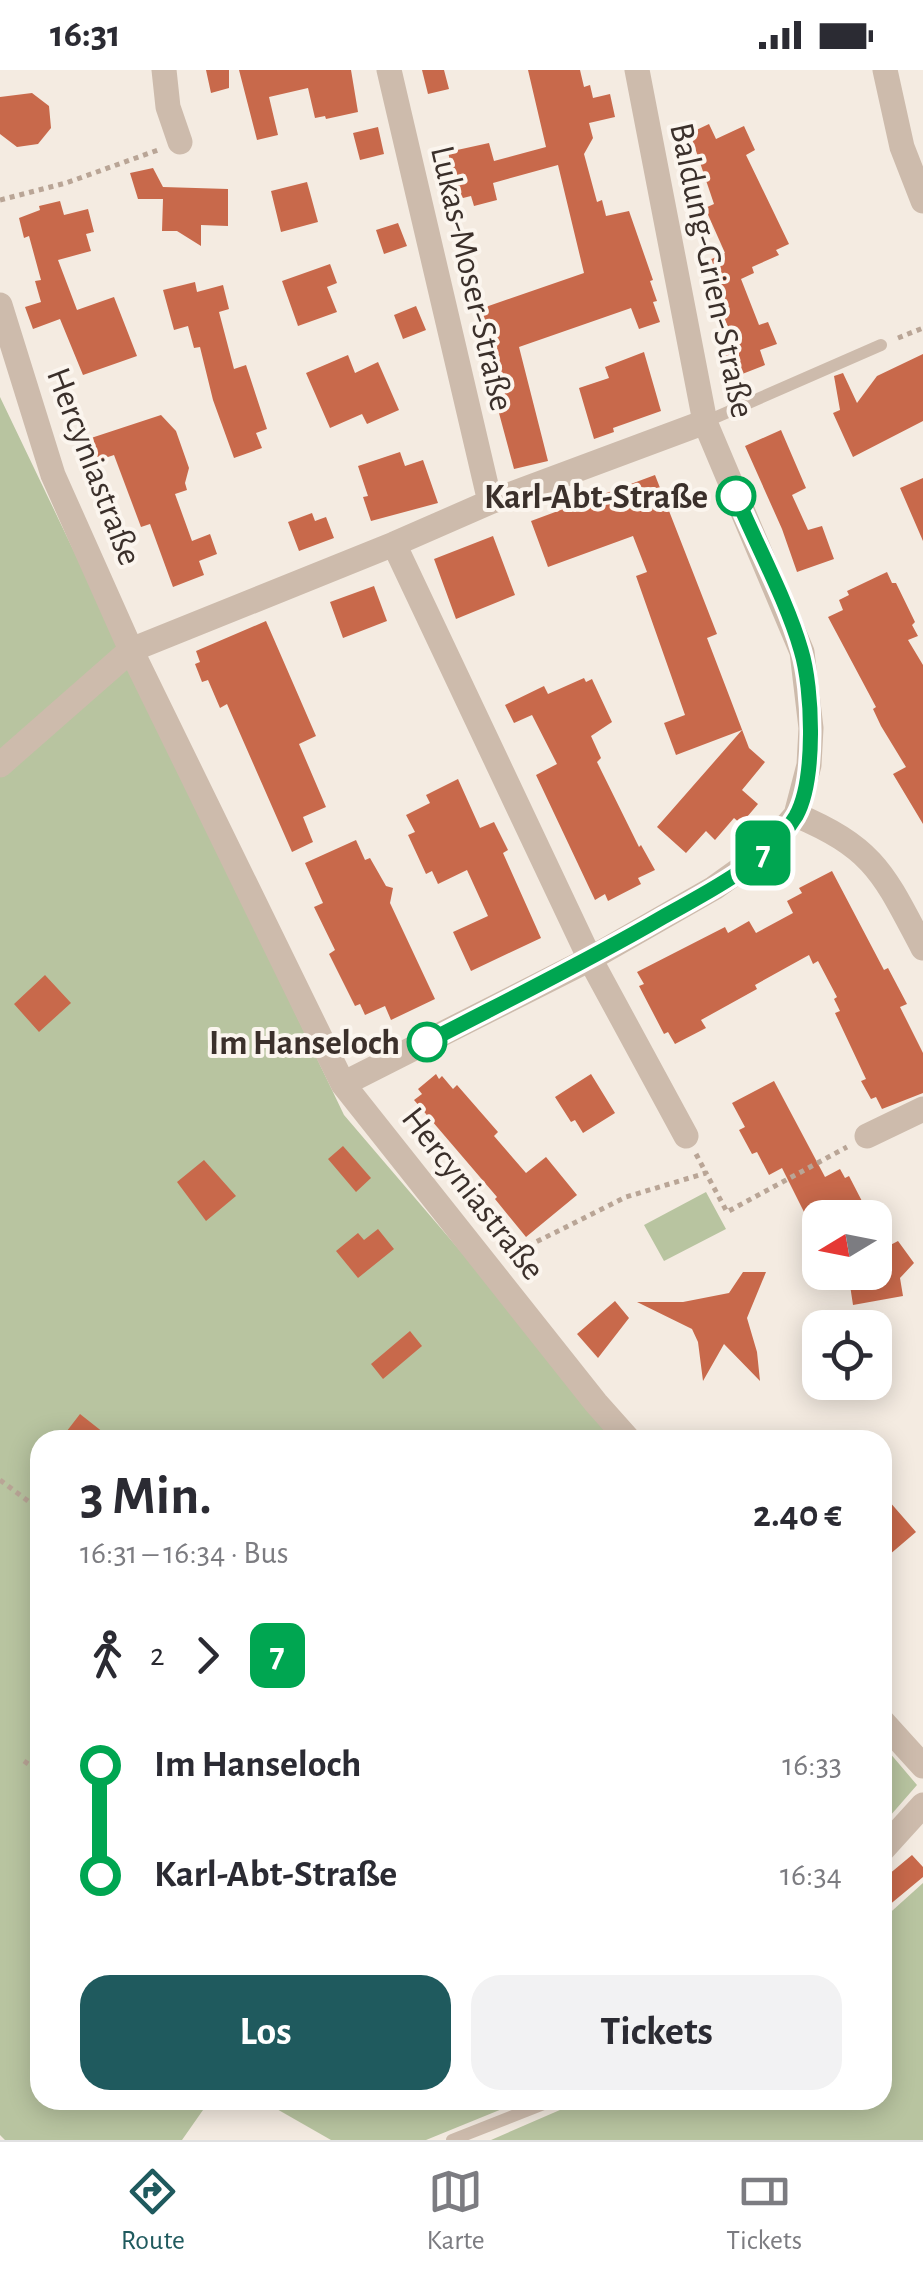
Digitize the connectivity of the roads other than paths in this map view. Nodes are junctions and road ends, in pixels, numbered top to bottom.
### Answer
1 (164, 70) edge
2 (389, 70) edge
3 (636, 70) edge
4 (886, 70) edge
5 (180, 142) road end
6 (923, 200) edge
7 (0, 305) edge
8 (881, 346) road end
9 (705, 422) junction
10 (490, 502) junction
11 (394, 544) junction
12 (131, 650) junction
13 (0, 764) edge
14 (796, 815) junction
15 (923, 948) edge
16 (590, 959) junction
17 (343, 1084) junction
18 (923, 1109) edge
19 (686, 1136) dead end
20 (867, 1136) road end
21 (619, 1430) edge
22 (892, 1733) edge
23 (923, 1766) edge
24 (923, 1805) edge
25 (892, 1839) edge
26 (528, 2110) edge
27 (452, 2140) edge

1 - 5 street
2 - 10 street, Lukas-Moser-Straße
3 - 9 street, Baldung-Grien-Straße
4 - 6 street
7 - 12 street, Hercyniastraße
8 - 9 lane
9 - 10 street
9 - 14 street, Baldung-Grien-Straße
10 - 11 street
11 - 12 street
11 - 16 street
12 - 13 street
12 - 17 street, Hercyniastraße
14 - 15 street
14 - 16 street
16 - 17 street
16 - 19 street
17 - 21 street, Hercyniastraße
18 - 20 street
22 - 23 street
24 - 25 street
26 - 27 lane

